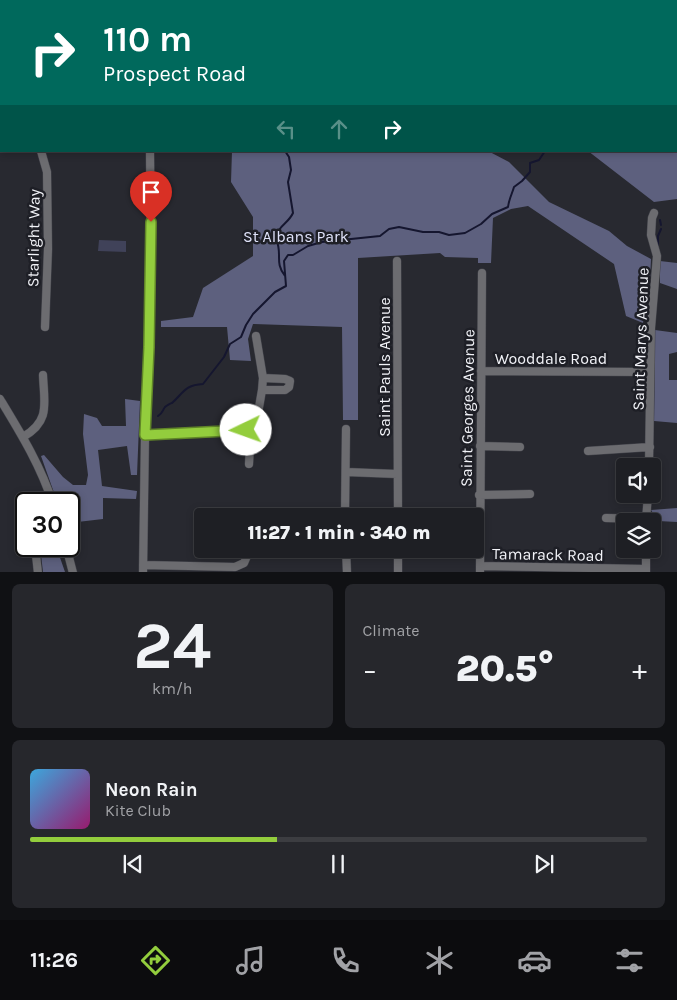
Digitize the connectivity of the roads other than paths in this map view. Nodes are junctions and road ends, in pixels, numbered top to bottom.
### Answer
1 (41, 152) edge
2 (150, 152) edge
3 (654, 214) dead end
4 (398, 261) dead end
5 (482, 273) dead end
6 (45, 327) dead end
7 (256, 336) dead end
8 (481, 371) junction
9 (650, 372) junction
10 (44, 375) dead end
11 (262, 378) junction
12 (262, 390) junction
13 (0, 399) edge
14 (251, 428) junction
15 (346, 429) dead end
16 (145, 435) junction
17 (23, 437) junction
18 (480, 446) junction
19 (520, 447) dead end
20 (650, 447) junction
21 (588, 451) dead end
22 (649, 458) edge
23 (249, 464) dead end
24 (346, 472) junction
25 (397, 474) junction
26 (48, 492) edge
27 (530, 494) dead end
28 (479, 495) junction
29 (346, 508) edge
30 (398, 508) edge
31 (606, 518) dead end
32 (616, 518) edge
33 (36, 557) edge
34 (69, 557) edge
35 (246, 558) edge
36 (346, 558) edge
37 (398, 558) edge
38 (646, 558) edge
39 (143, 569) edge
40 (480, 569) edge
41 (646, 571) edge
42 (38, 572) edge
43 (73, 572) edge
44 (347, 572) edge
45 (398, 572) edge

1 - 6 street, Starlight Way
2 - 16 street
3 - 9 street, Saint Marys Avenue
4 - 25 street, Saint Pauls Avenue
5 - 8 street, Saint Georges Avenue
7 - 11 street
8 - 9 street, Wooddale Road
8 - 18 street, Saint Georges Avenue
9 - 20 street, Saint Marys Avenue
10 - 17 street
11 - 12 street
11 - 12 street
12 - 14 street
13 - 17 street
14 - 16 street
14 - 23 street
15 - 24 street
16 - 39 street
17 - 26 street
18 - 19 street
18 - 28 street, Saint Georges Avenue
20 - 21 street
20 - 22 street, Saint Marys Avenue
24 - 25 street
24 - 29 street
25 - 30 street, Saint Pauls Avenue
27 - 28 street
28 - 40 street, Saint Georges Avenue
31 - 32 street
33 - 42 street
34 - 43 street
35 - 39 street
36 - 44 street
37 - 45 street
38 - 41 street
40 - 41 street, Tamarack Road

